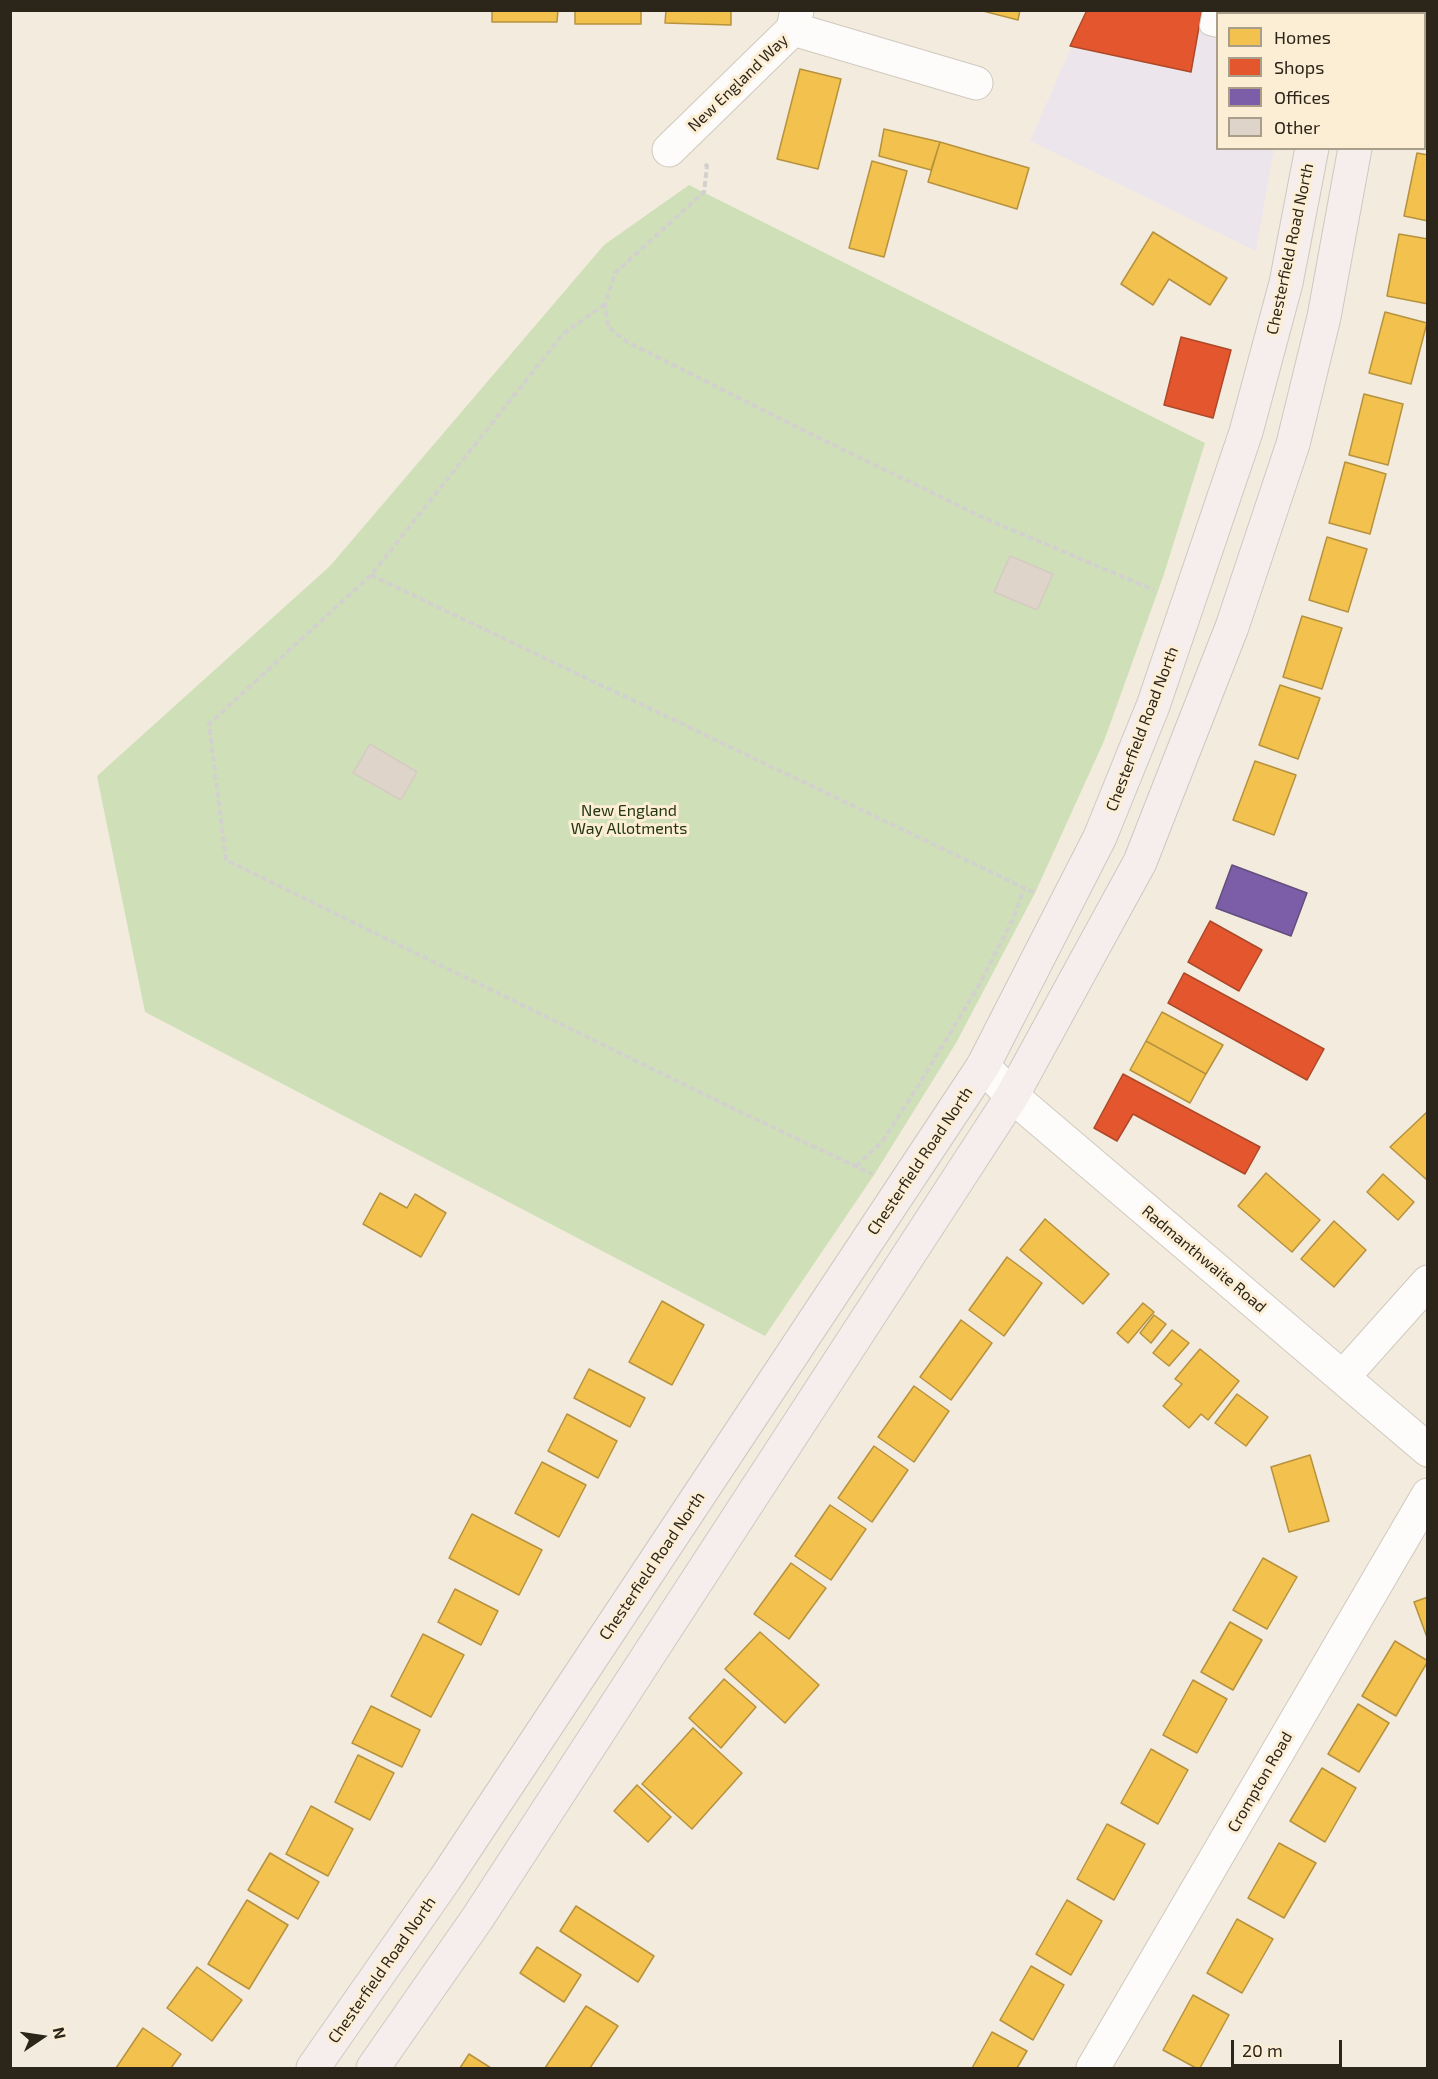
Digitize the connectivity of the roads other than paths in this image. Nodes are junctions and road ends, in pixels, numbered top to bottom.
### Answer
1 (1212, 10) edge
2 (795, 20) edge
3 (1216, 28) edge
4 (976, 83) dead end
5 (678, 140) road end
6 (1312, 150) edge
7 (1355, 150) edge
8 (983, 1066) junction
9 (1012, 1096) junction
10 (1428, 1282) edge
11 (1343, 1377) junction
12 (1428, 1450) edge
13 (1428, 1495) edge
14 (624, 1608) junction
15 (663, 1634) junction
16 (312, 2068) edge
17 (373, 2068) edge
18 (1093, 2068) edge

1 - 3 lane
2 - 4 street
2 - 5 street, New England Way
6 - 8 main road, Chesterfield Road North
7 - 9 main road
8 - 9 street, Radmanthwaite Road
8 - 14 main road, Chesterfield Road North
9 - 11 street, Radmanthwaite Road
9 - 15 main road
10 - 11 street
11 - 12 street, Radmanthwaite Road
13 - 18 street, Crompton Road
14 - 15 main road
14 - 16 main road, Chesterfield Road North
15 - 17 main road

